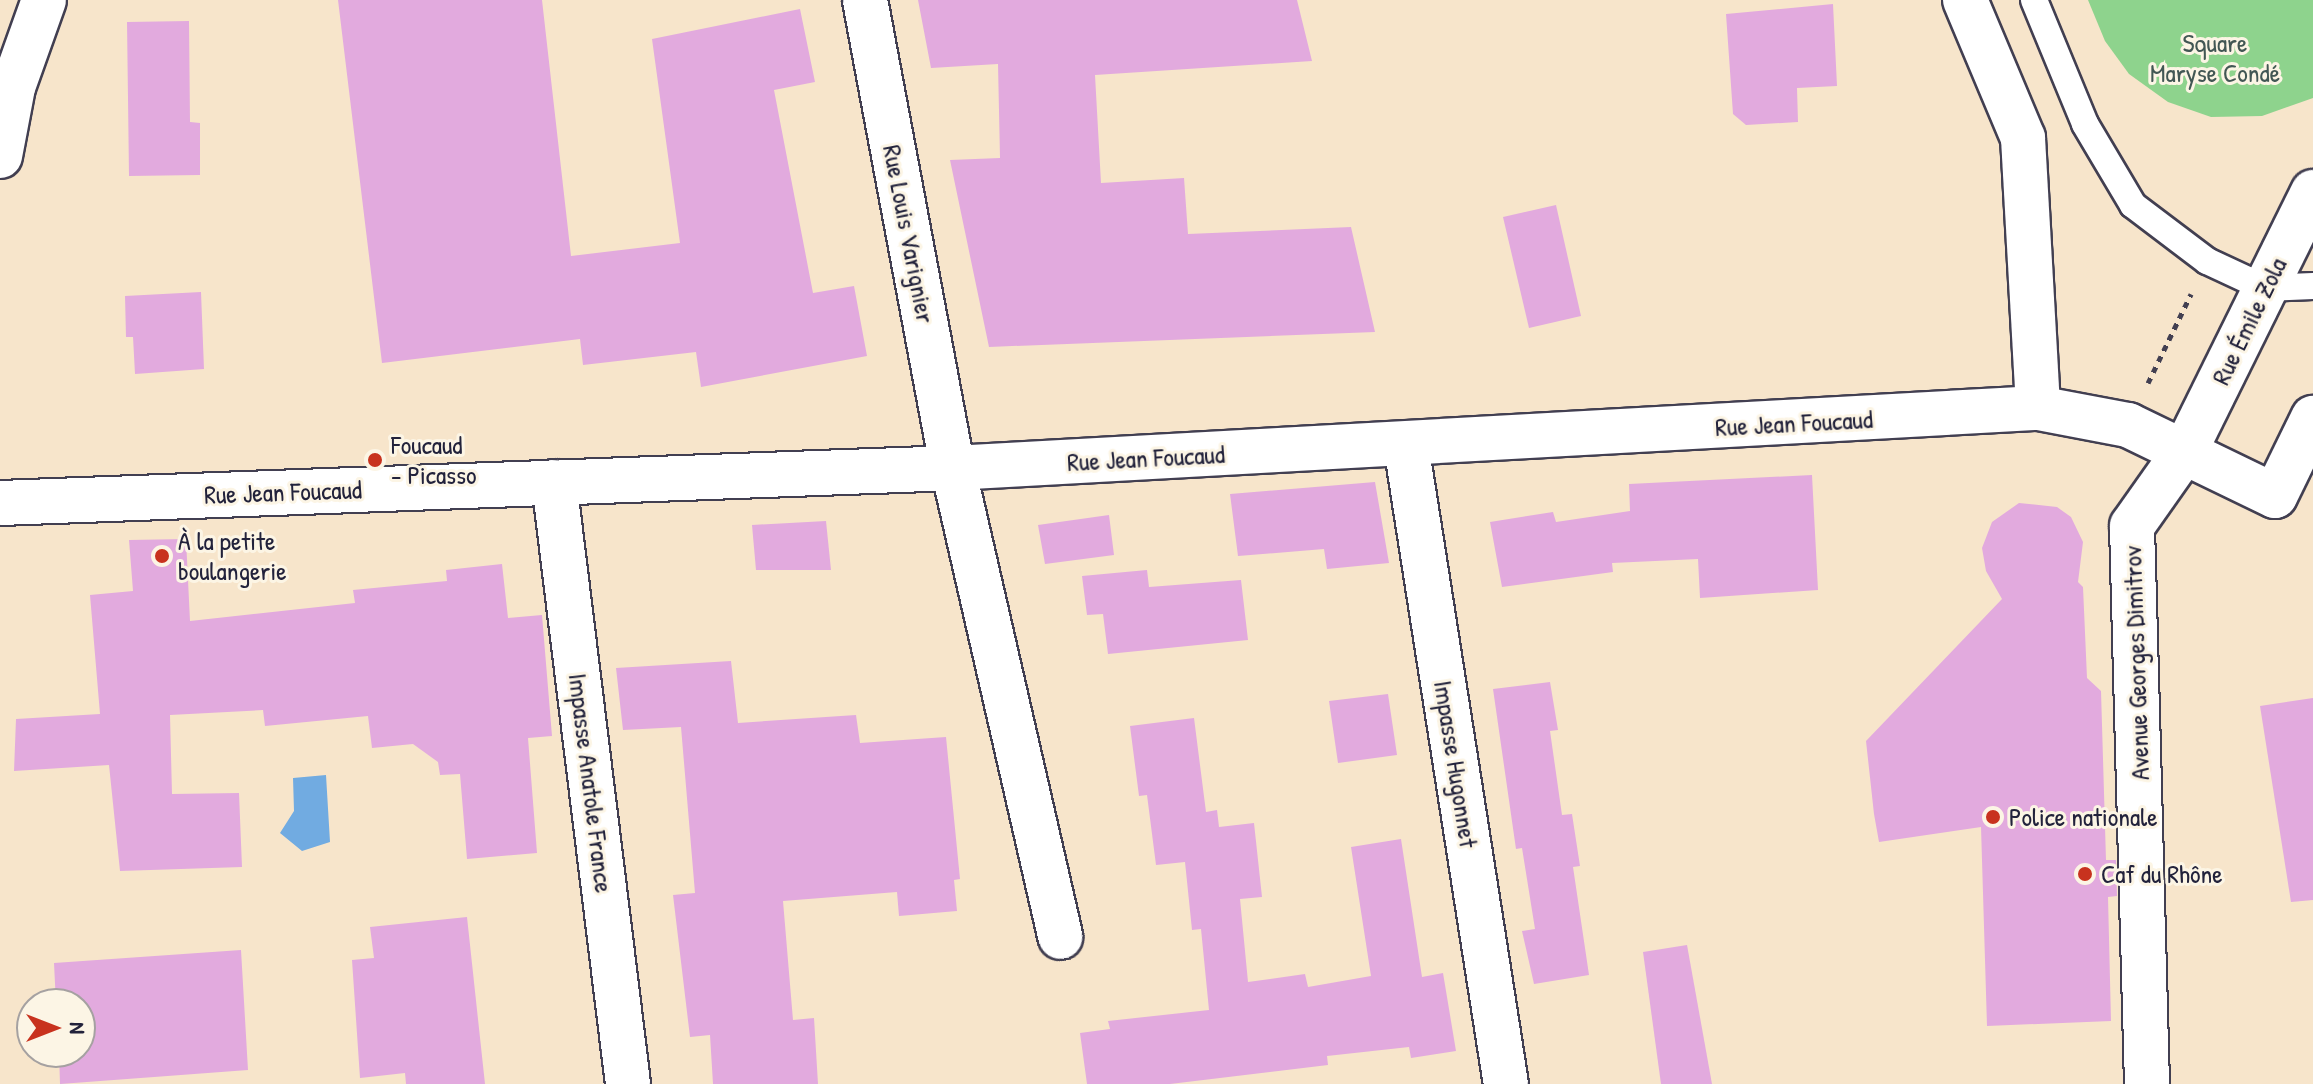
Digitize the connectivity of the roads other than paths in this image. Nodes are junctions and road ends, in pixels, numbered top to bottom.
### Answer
1 (44, 0) edge
2 (865, 0) edge
3 (1965, 0) edge
4 (2034, 0) edge
5 (0, 156) edge
6 (2313, 192) edge
7 (2313, 286) edge
8 (2265, 288) junction
9 (2038, 408) junction
10 (2313, 418) edge
11 (1406, 445) junction
12 (2185, 451) junction
13 (953, 468) junction
14 (554, 482) junction
15 (0, 503) edge
16 (1060, 937) dead end
17 (628, 1084) edge
18 (1506, 1084) edge
19 (2147, 1084) edge

1 - 5 street
2 - 13 street, Rue Louis Varignier
3 - 9 street
4 - 8 lane
6 - 8 street, Rue Émile Zola
7 - 8 lane
8 - 12 street, Rue Émile Zola
9 - 11 street, Rue Jean Foucaud
9 - 12 street, Rue Jean Foucaud
10 - 12 street, Rue Jean Foucaud
11 - 13 street, Rue Jean Foucaud
11 - 18 street, Impasse Hugonnet
12 - 19 street, Avenue Georges Dimitrov
13 - 14 street, Rue Jean Foucaud
13 - 16 street, Rue Louis Varignier
14 - 15 street, Rue Jean Foucaud
14 - 17 street, Impasse Anatole France

